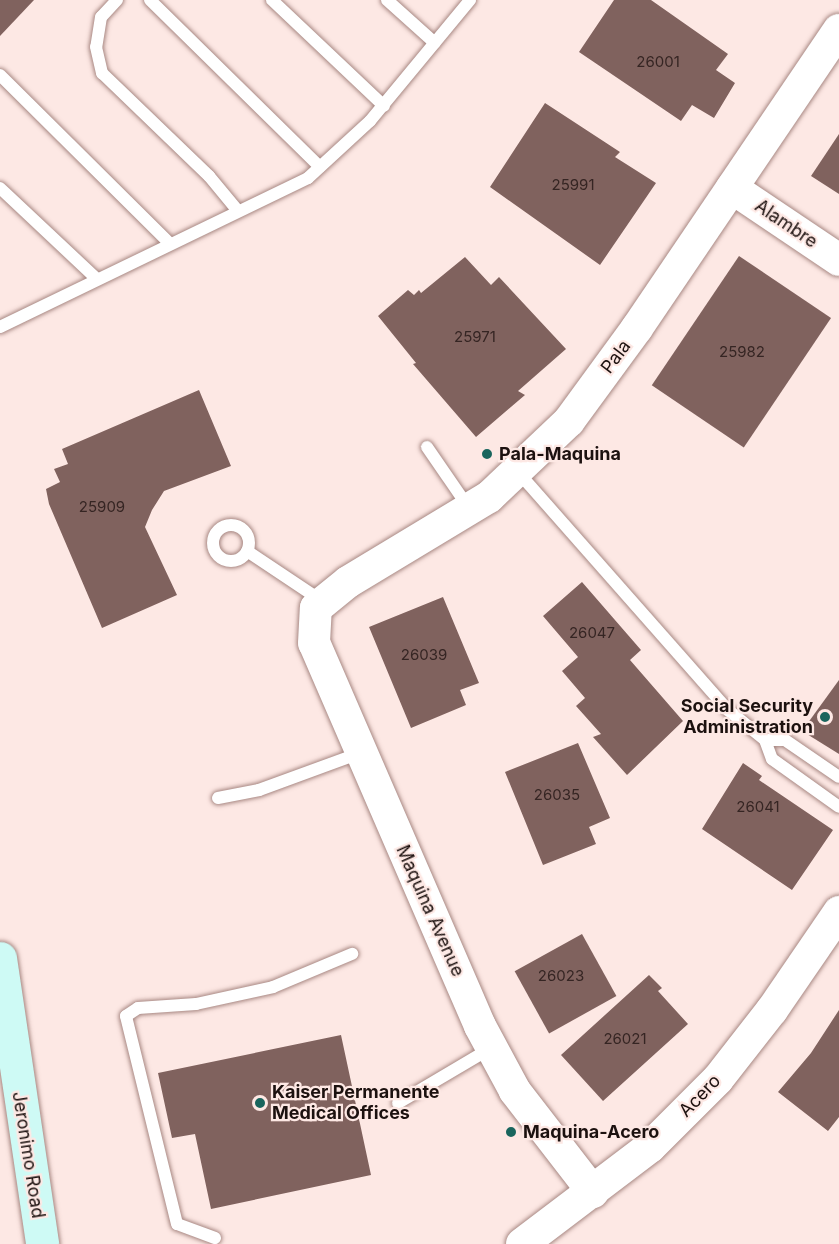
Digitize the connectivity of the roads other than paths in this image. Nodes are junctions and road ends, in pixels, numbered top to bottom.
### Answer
1 (117, 0) edge
2 (150, 0) edge
3 (272, 0) edge
4 (387, 0) edge
5 (470, 0) edge
6 (839, 30) edge
7 (435, 43) junction
8 (0, 75) edge
9 (384, 106) junction
10 (320, 167) junction
11 (0, 188) edge
12 (732, 188) junction
13 (238, 211) junction
14 (170, 244) junction
15 (839, 260) edge
16 (97, 279) junction
17 (0, 327) edge
18 (427, 447) dead end
19 (518, 472) junction
20 (470, 509) junction
21 (247, 551) dead end
22 (320, 605) junction
23 (765, 740) junction
24 (362, 753) junction
25 (839, 777) edge
26 (218, 798) dead end
27 (839, 807) edge
28 (839, 912) edge
29 (352, 954) dead end
30 (0, 958) edge
31 (492, 1048) junction
32 (398, 1103) dead end
33 (593, 1192) junction
34 (215, 1238) dead end
35 (42, 1244) edge
36 (522, 1244) edge

1 - 13 lane
2 - 10 lane
3 - 9 lane
4 - 7 lane
5 - 7 lane
6 - 12 street, Pala
7 - 9 lane
8 - 14 lane
9 - 10 lane
10 - 13 lane
11 - 16 lane
12 - 15 street, Alambre
12 - 19 street, Pala
13 - 14 lane
14 - 16 lane
16 - 17 lane
18 - 20 lane
19 - 20 street, Pala
19 - 23 lane
20 - 22 street, Pala
21 - 22 lane
22 - 24 street, Maquina Avenue
23 - 25 lane
23 - 27 lane
24 - 26 lane
24 - 31 street, Maquina Avenue
28 - 33 street, Acero
29 - 34 lane
30 - 35 main road, Jeronimo Road
31 - 32 lane
31 - 33 street, Maquina Avenue
33 - 36 street, Acero

